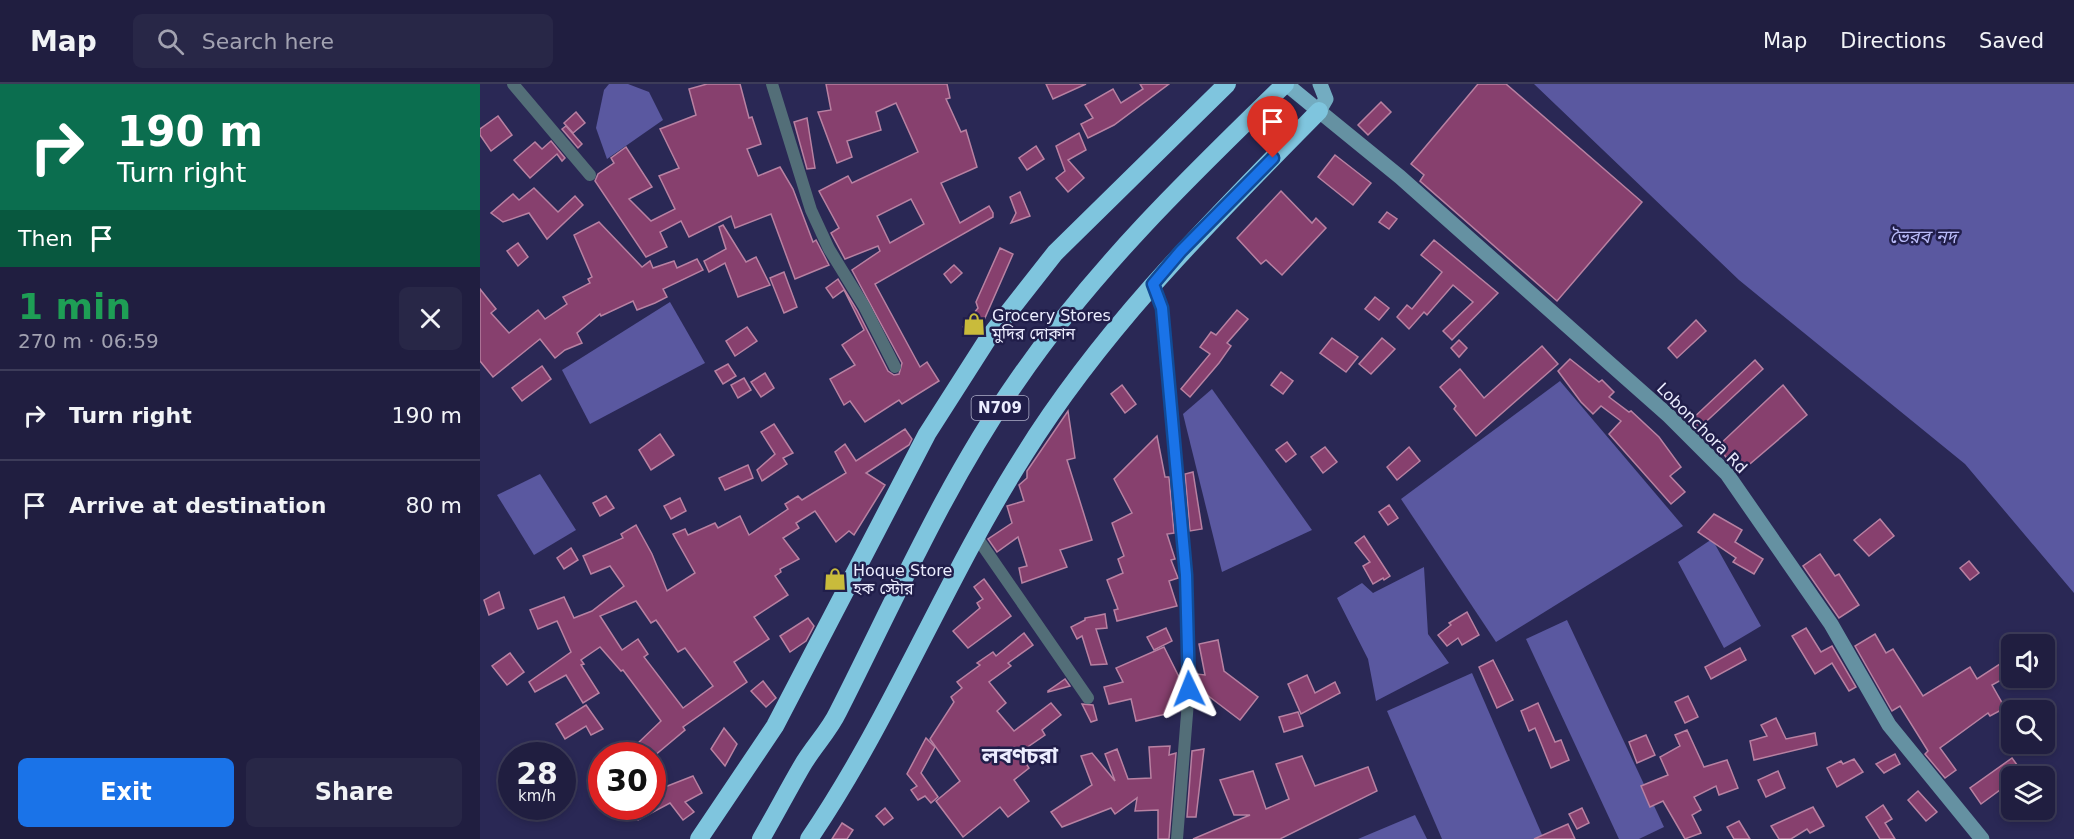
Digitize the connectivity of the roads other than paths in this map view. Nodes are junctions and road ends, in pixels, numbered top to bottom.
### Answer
1 (513, 84) edge
2 (772, 84) edge
3 (1227, 84) edge
4 (1285, 84) edge
5 (1320, 84) edge
6 (1319, 111) junction
7 (590, 175) dead end
8 (1153, 284) junction
9 (895, 367) dead end
10 (976, 536) junction
11 (1088, 698) dead end
12 (792, 786) junction
13 (699, 839) edge
14 (748, 839) edge
15 (761, 839) edge
16 (809, 839) edge
17 (1177, 839) edge
18 (1982, 839) edge

1 - 7 street
2 - 9 street
3 - 13 highway
4 - 6 main road
4 - 12 highway, N709
5 - 6 main road
6 - 8 highway
6 - 18 street, Lobonchora Rd
8 - 10 highway
8 - 17 street
10 - 11 street
10 - 16 highway
12 - 14 highway, N709
12 - 15 highway, N709

